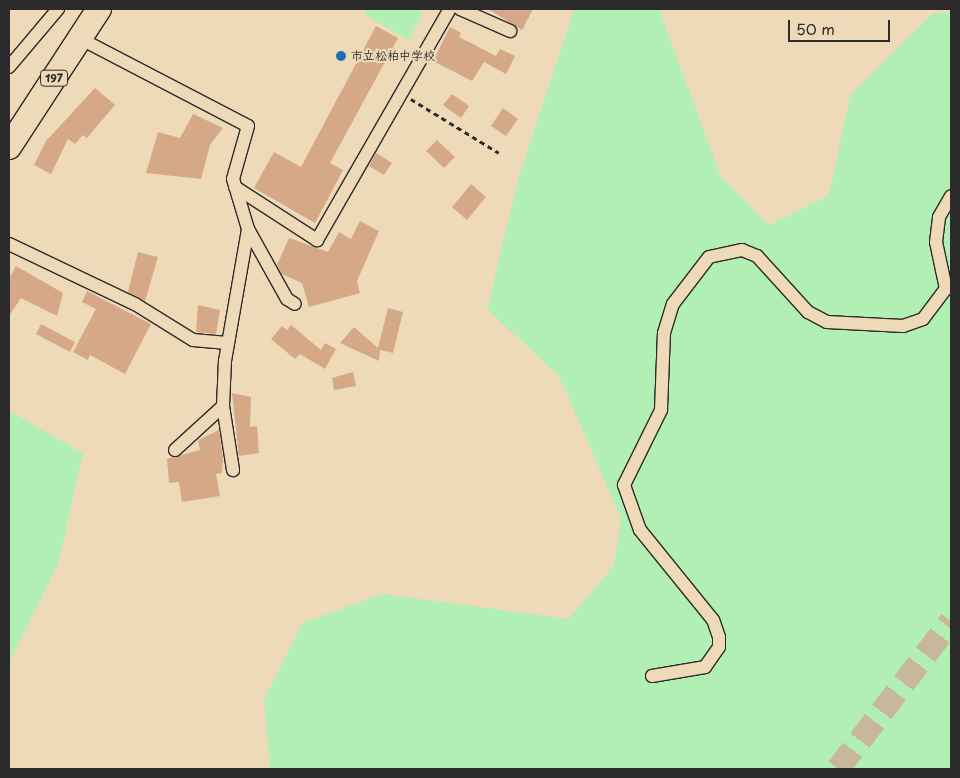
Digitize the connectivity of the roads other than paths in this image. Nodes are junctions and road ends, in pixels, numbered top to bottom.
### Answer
1 (58, 9) edge
2 (99, 9) edge
3 (450, 9) edge
4 (460, 9) edge
5 (510, 31) dead end
6 (80, 39) junction
7 (9, 67) edge
8 (9, 147) edge
9 (236, 187) junction
10 (951, 196) edge
11 (248, 229) junction
12 (9, 244) edge
13 (295, 304) dead end
14 (228, 344) junction
15 (223, 406) junction
16 (175, 450) dead end
17 (233, 470) dead end
18 (652, 676) dead end

1 - 7 street
2 - 6 highway, 197
3 - 9 street
4 - 5 street
6 - 8 highway, 197
6 - 9 street
9 - 11 street
10 - 18 street
11 - 13 street
11 - 14 street
12 - 14 street
14 - 15 street
15 - 16 street
15 - 17 street

